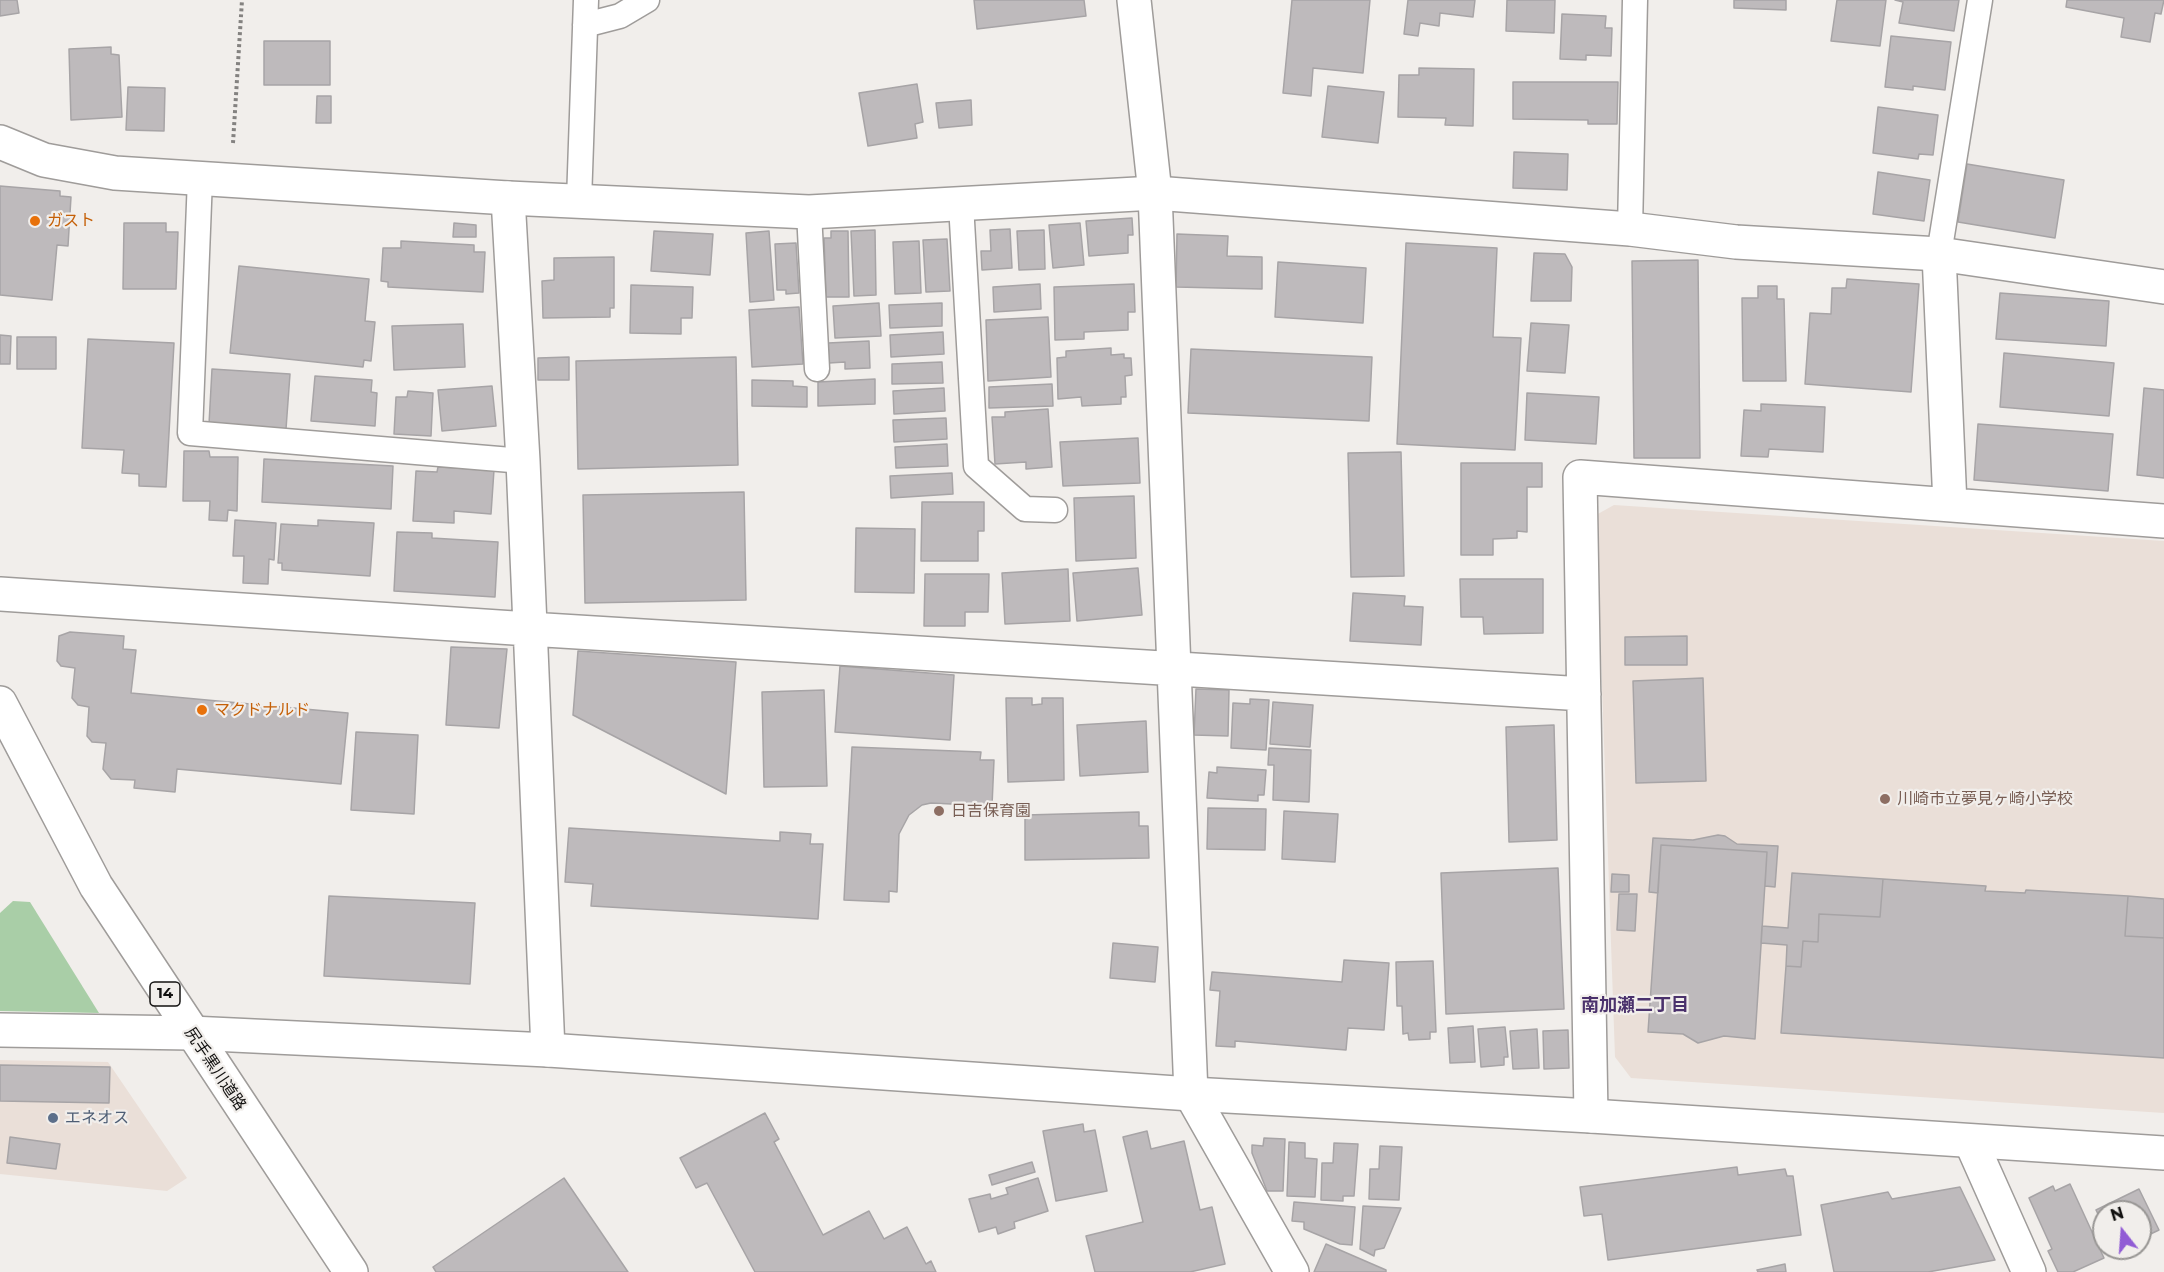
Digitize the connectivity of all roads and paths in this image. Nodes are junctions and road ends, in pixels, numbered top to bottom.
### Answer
1 (242, 0) edge
2 (586, 0) edge
3 (647, 0) edge
4 (1134, 0) edge
5 (1635, 0) edge
6 (1980, 0) edge
7 (585, 25) junction
8 (0, 142) edge
9 (200, 178) junction
10 (232, 181) junction
11 (1155, 193) junction
12 (508, 198) junction
13 (579, 201) junction
14 (961, 204) junction
15 (808, 212) junction
16 (1630, 229) junction
17 (1939, 254) junction
18 (2164, 286) edge
19 (817, 369) dead end
20 (523, 461) junction
21 (1950, 505) junction
22 (1055, 510) dead end
23 (2164, 521) edge
24 (0, 594) edge
25 (530, 629) junction
26 (1173, 668) junction
27 (1584, 694) junction
28 (0, 704) edge
29 (0, 1030) edge
30 (191, 1033) junction
31 (548, 1050) junction
32 (1191, 1094) junction
33 (1591, 1116) junction
34 (1971, 1142) junction
35 (2164, 1153) edge
36 (351, 1272) edge
37 (1292, 1272) edge
38 (2029, 1272) edge

1 - 10 path
2 - 7 lane
3 - 7 lane
4 - 11 street
5 - 16 lane
6 - 17 lane
7 - 13 lane
8 - 9 street
9 - 10 street
9 - 20 lane
10 - 12 street
11 - 14 street
11 - 16 street
11 - 26 street
12 - 13 street
12 - 20 street
13 - 15 street
14 - 15 street
14 - 22 lane
15 - 19 lane
16 - 17 street
17 - 18 street
17 - 21 street
20 - 25 street
21 - 23 street
21 - 27 street
24 - 25 street
25 - 26 street
25 - 31 street
26 - 27 street
26 - 32 street
27 - 33 street
28 - 30 street, 尻手黒川道路 / 14
29 - 30 street
30 - 31 street
30 - 36 street, 尻手黒川道路 / 14
31 - 32 street
32 - 33 street
32 - 37 street
33 - 34 street
34 - 35 street
34 - 38 street

